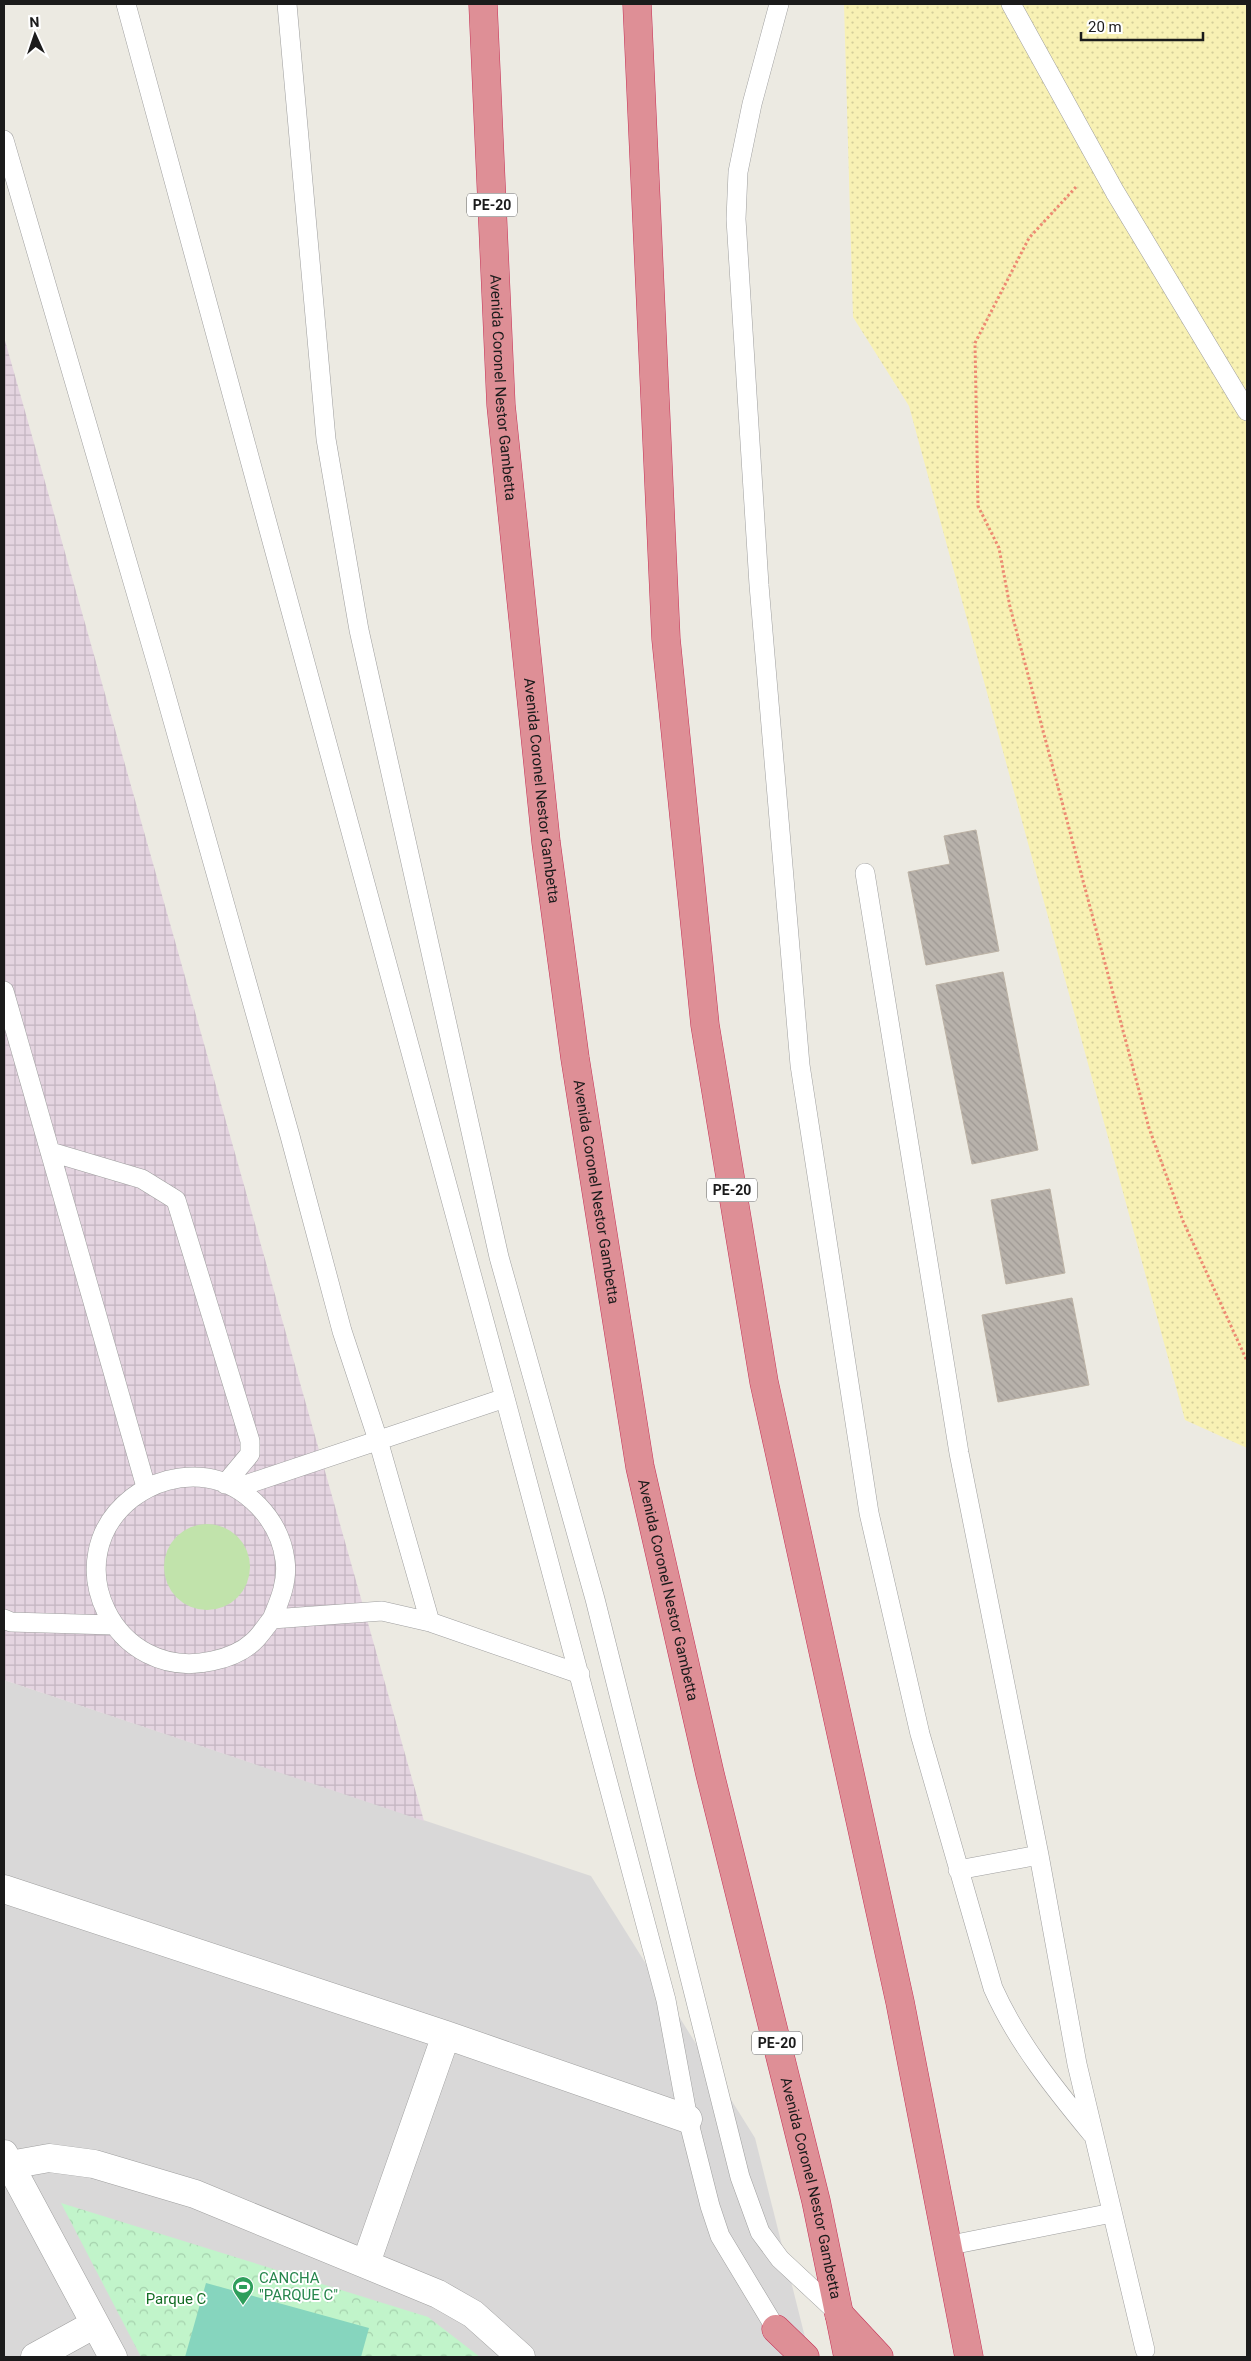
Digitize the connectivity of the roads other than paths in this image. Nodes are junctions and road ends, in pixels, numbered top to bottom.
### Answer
1 (126, 4) edge
2 (287, 4) edge
3 (483, 4) edge
4 (637, 4) edge
5 (779, 4) edge
6 (1011, 4) edge
7 (4, 140) edge
8 (1247, 411) edge
9 (865, 873) dead end
10 (4, 992) edge
11 (51, 1152) junction
12 (505, 1398) junction
13 (378, 1440) junction
14 (231, 1486) junction
15 (146, 1487) junction
16 (272, 1618) junction
17 (4, 1620) edge
18 (430, 1622) junction
19 (113, 1625) junction
20 (580, 1674) junction
21 (1039, 1855) junction
22 (958, 1870) junction
23 (4, 1889) edge
24 (446, 2035) junction
25 (688, 2119) junction
26 (1092, 2134) junction
27 (6, 2163) edge
28 (1112, 2213) junction
29 (946, 2246) junction
30 (366, 2263) junction
31 (838, 2313) junction
32 (95, 2324) junction
33 (776, 2329) junction
34 (1145, 2350) dead end
35 (35, 2357) edge
36 (113, 2357) edge
37 (521, 2357) edge
38 (786, 2357) edge
39 (805, 2357) edge
40 (848, 2357) edge
41 (879, 2357) edge
42 (969, 2357) edge

1 - 12 lane
2 - 31 lane
3 - 31 highway, Avenida Coronel Nestor Gambetta / PE-20
4 - 29 highway, PE-20
5 - 22 lane
6 - 8 lane
7 - 13 lane
9 - 21 lane
10 - 11 lane
11 - 14 lane
11 - 15 lane
12 - 13 lane
12 - 20 lane
13 - 14 lane
13 - 18 lane
14 - 15 lane
14 - 16 lane
15 - 19 lane
16 - 18 lane
16 - 19 lane
17 - 19 lane
18 - 20 lane
20 - 25 lane
21 - 22 lane
21 - 26 lane
22 - 26 lane
23 - 24 street
24 - 25 street
24 - 30 street
25 - 33 lane
26 - 28 lane
27 - 30 street
27 - 32 street
28 - 29 lane
28 - 34 lane
29 - 42 highway, PE-20
30 - 37 street
31 - 40 highway, Avenida Coronel Nestor Gambetta / PE-20
31 - 41 highway
32 - 35 street
32 - 36 street
33 - 38 street
33 - 39 highway

